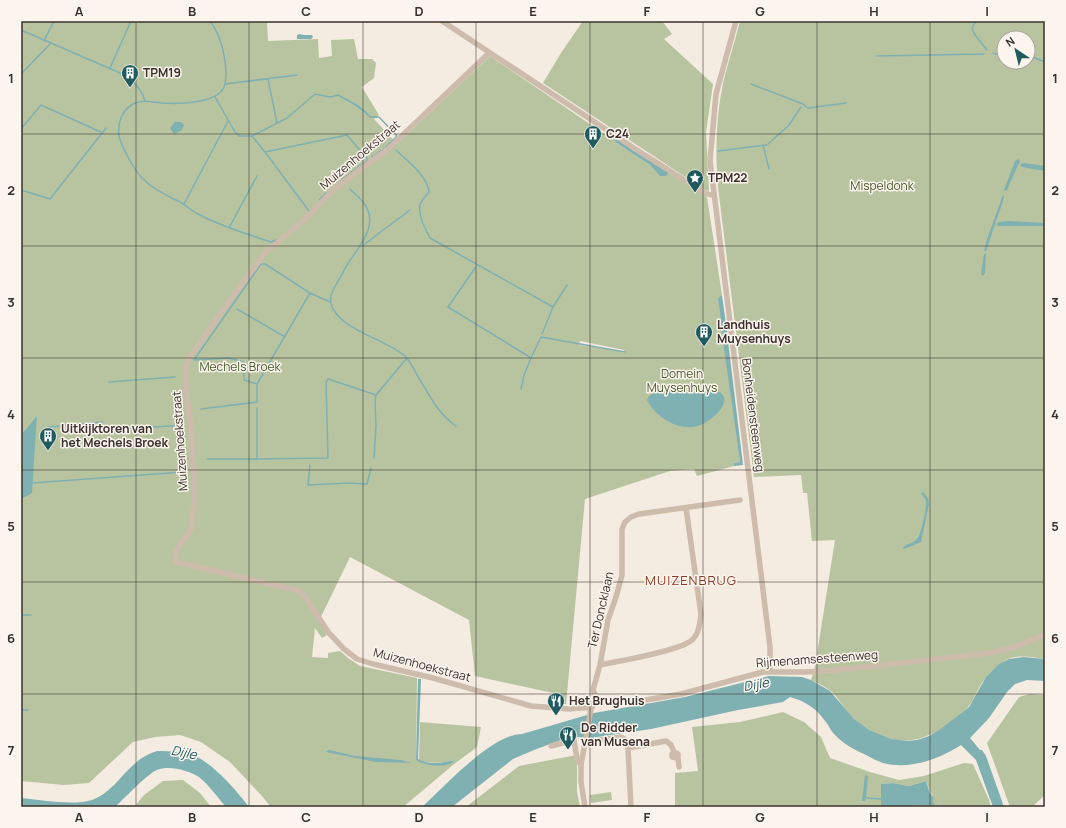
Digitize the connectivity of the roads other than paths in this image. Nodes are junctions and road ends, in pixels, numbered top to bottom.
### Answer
1 (442, 21) edge
2 (736, 21) edge
3 (489, 53) junction
4 (714, 196) junction
5 (740, 500) dead end
6 (686, 508) junction
7 (1045, 634) edge
8 (600, 665) junction
9 (770, 671) junction
10 (598, 701) junction
11 (591, 709) junction
12 (585, 741) junction
13 (551, 746) dead end
14 (628, 748) junction
15 (581, 765) junction
16 (679, 767) dead end
17 (585, 807) edge
18 (631, 807) edge

1 - 3 street
2 - 4 street, Bonheidensteenweg
3 - 4 street
3 - 11 street, Muizenhoekstraat
4 - 9 street, Bonheidensteenweg
5 - 6 street, Ter Doncklaan
6 - 8 street, Ter Doncklaan
6 - 8 street
7 - 9 street, Rijmenamsesteenweg
8 - 10 street, Ter Doncklaan
9 - 10 street, Rijmenamsesteenweg
10 - 11 street
11 - 12 street
12 - 14 street
12 - 15 street
13 - 15 street
14 - 16 street
14 - 18 street
15 - 17 street

